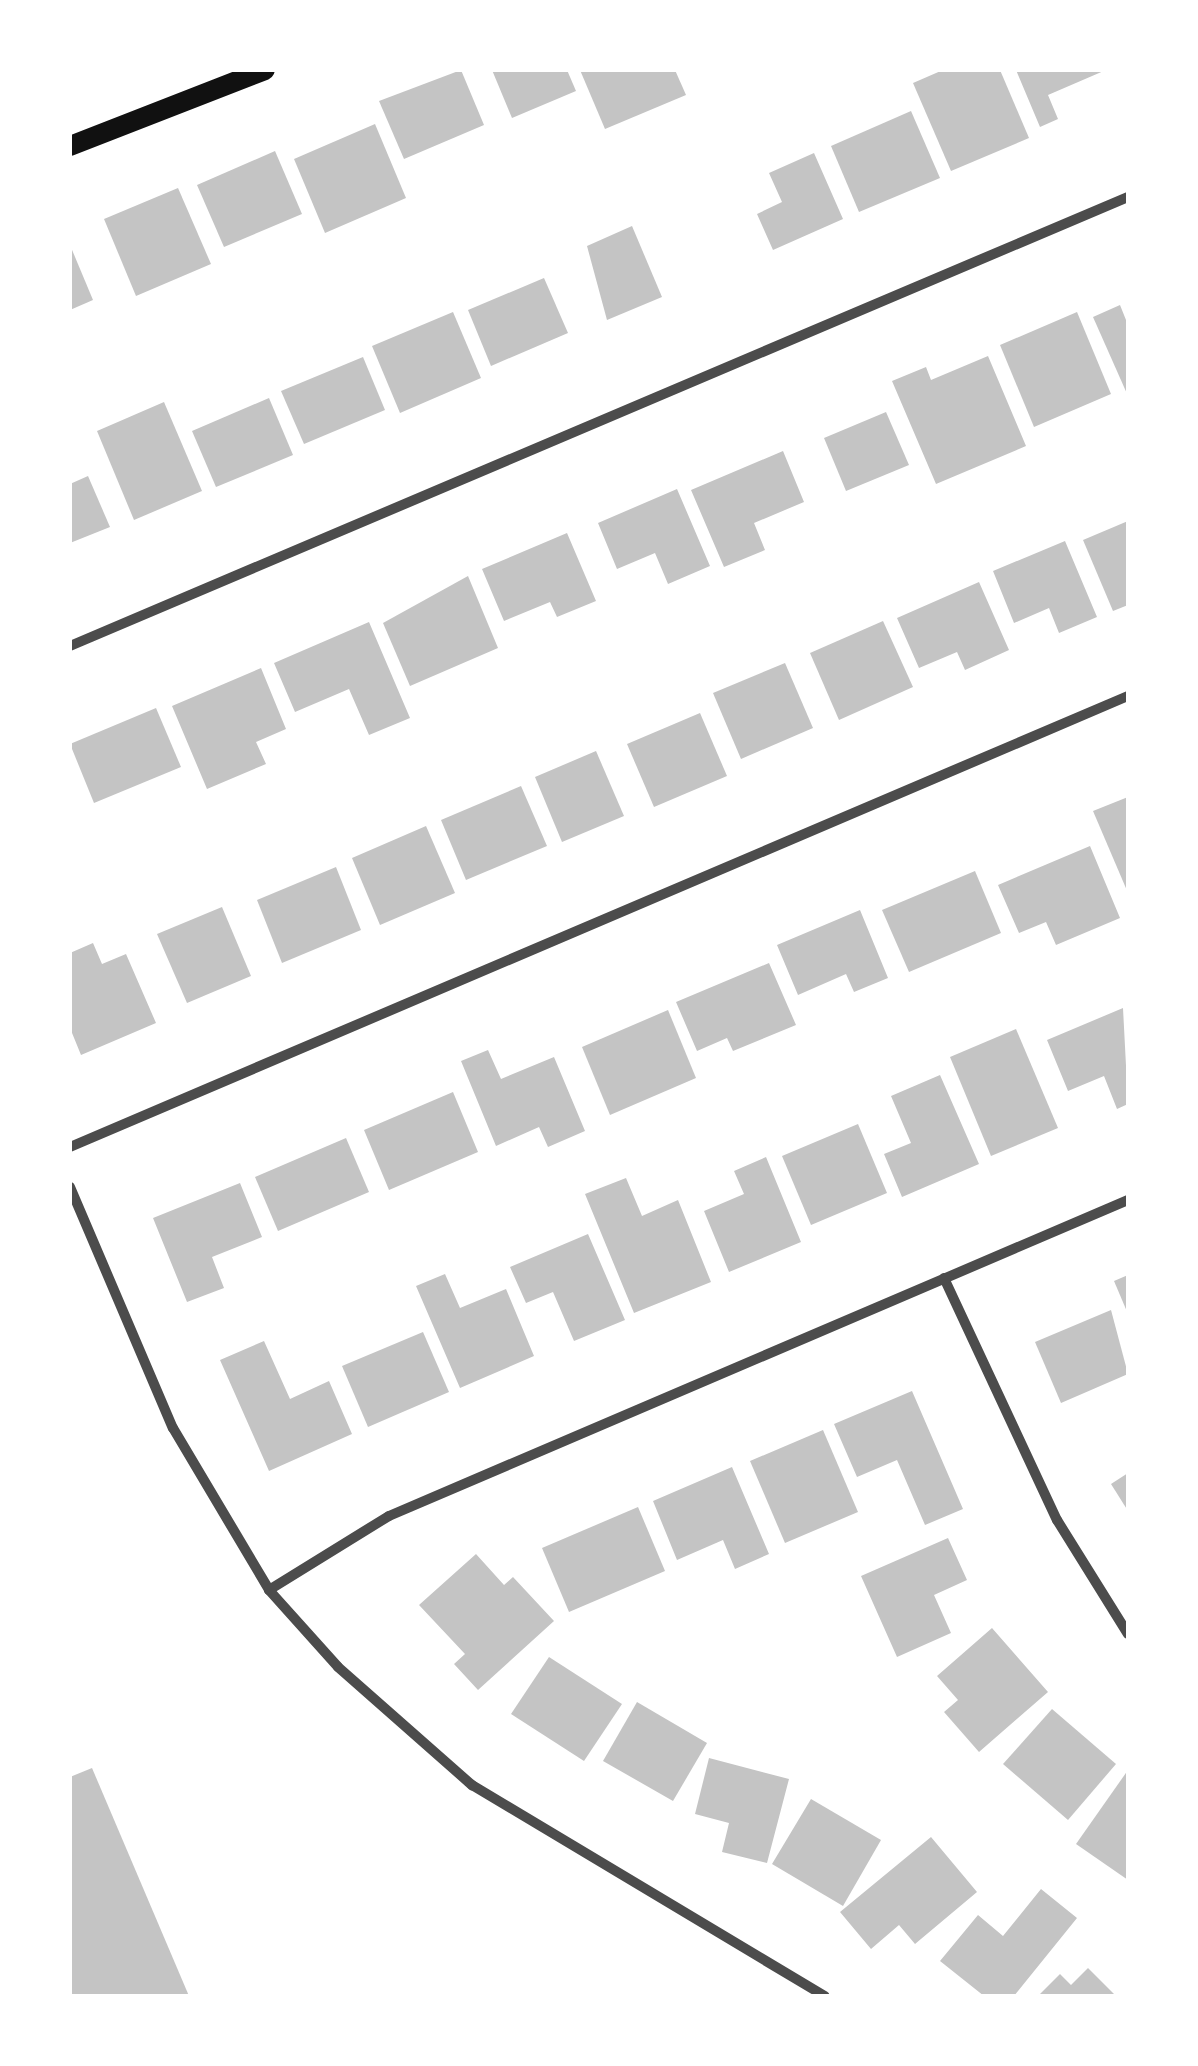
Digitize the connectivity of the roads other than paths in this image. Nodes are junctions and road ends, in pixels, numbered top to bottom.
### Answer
1 (266, 70) edge
2 (70, 146) edge
3 (1128, 197) edge
4 (70, 646) edge
5 (1128, 696) edge
6 (70, 1147) edge
7 (70, 1186) edge
8 (1128, 1200) edge
9 (944, 1278) junction
10 (269, 1590) junction
11 (1128, 1634) edge
12 (825, 1996) edge

1 - 2 main road
3 - 4 street
5 - 6 street
7 - 10 street
8 - 9 street
9 - 10 street
9 - 11 street
10 - 12 street

